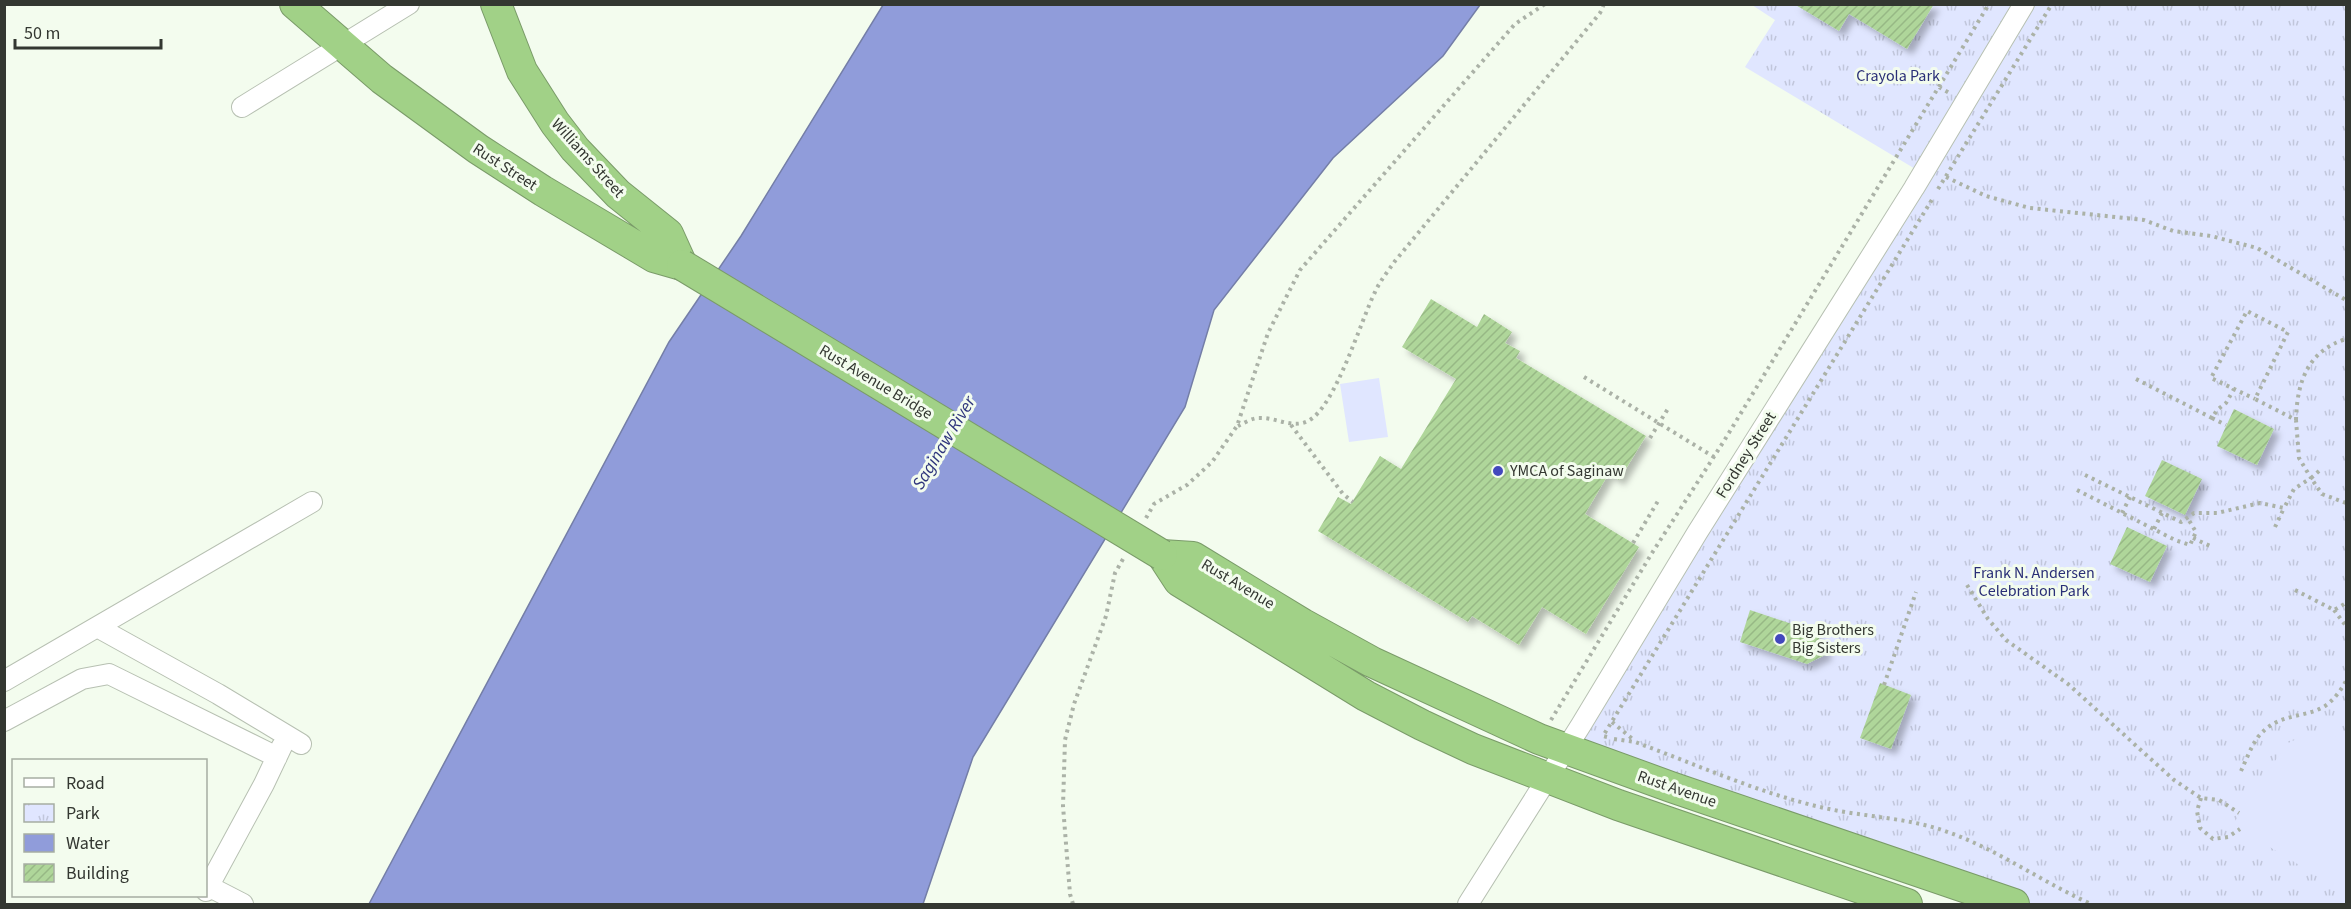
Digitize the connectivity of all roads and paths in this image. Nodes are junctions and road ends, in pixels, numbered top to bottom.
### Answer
1 (295, 4) edge
2 (410, 4) edge
3 (496, 4) edge
4 (1545, 4) edge
5 (1604, 4) edge
6 (1989, 4) edge
7 (2024, 4) edge
8 (2052, 4) edge
9 (342, 45) junction
10 (242, 107) dead end
11 (1946, 177) junction
12 (682, 265) junction
13 (2346, 300) edge
14 (2346, 339) edge
15 (1584, 377) dead end
16 (2136, 379) dead end
17 (2234, 389) junction
18 (2255, 399) junction
19 (1669, 407) dead end
20 (2212, 418) junction
21 (2296, 420) junction
22 (1659, 423) junction
23 (1290, 424) junction
24 (2226, 425) dead end
25 (1237, 426) junction
26 (1650, 438) dead end
27 (1714, 457) junction
28 (2319, 471) dead end
29 (2085, 475) dead end
30 (2311, 478) junction
31 (2077, 490) dead end
32 (2130, 497) junction
33 (1658, 501) dead end
34 (312, 502) dead end
35 (1353, 502) dead end
36 (2346, 502) edge
37 (2284, 508) junction
38 (2122, 513) junction
39 (2162, 513) junction
40 (2187, 517) junction
41 (1143, 524) dead end
42 (2275, 527) dead end
43 (2154, 529) junction
44 (2193, 538) junction
45 (1633, 543) dead end
46 (2210, 546) dead end
47 (1126, 553) dead end
48 (1162, 555) junction
49 (1966, 585) dead end
50 (2295, 590) dead end
51 (1916, 592) dead end
52 (2346, 603) edge
53 (2334, 610) junction
54 (2346, 626) edge
55 (97, 627) junction
56 (4, 681) edge
57 (2346, 681) edge
58 (1884, 685) dead end
59 (4, 721) edge
60 (1612, 722) junction
61 (1557, 737) junction
62 (1635, 742) junction
63 (277, 757) junction
64 (2241, 771) dead end
65 (1547, 778) junction
66 (2201, 798) junction
67 (2239, 813) dead end
68 (2240, 829) dead end
69 (207, 889) edge
70 (207, 891) edge
71 (243, 904) edge
72 (1073, 904) edge
73 (1468, 904) edge
74 (1907, 904) edge
75 (2014, 904) edge
76 (2091, 904) edge

1 - 9 highway, Rust Street
2 - 9 street
3 - 12 highway, Williams Street
4 - 25 path
5 - 23 path
6 - 27 path
7 - 61 street, Fordney Street
8 - 11 path
9 - 10 street
9 - 12 highway, Rust Street
11 - 13 path
11 - 60 path
12 - 48 highway, Rust Avenue Bridge, bridge
14 - 21 path
15 - 22 path
16 - 20 path
17 - 18 path
17 - 18 path
17 - 20 path
18 - 21 path
19 - 22 path
20 - 24 path
21 - 30 path
22 - 26 path
22 - 27 path
23 - 25 path
23 - 35 path
25 - 41 path
27 - 61 path
28 - 30 path
29 - 32 path
30 - 36 path
30 - 37 path
31 - 38 path
32 - 38 path
32 - 39 path
33 - 45 path
34 - 55 street
37 - 40 path
37 - 42 path
38 - 43 path
39 - 40 path
39 - 43 path
40 - 44 path
43 - 44 path
44 - 46 path
47 - 72 path
48 - 61 highway, Rust Avenue
48 - 65 highway, Rust Avenue
49 - 66 path
50 - 53 path
51 - 58 path
52 - 53 path
53 - 54 path
55 - 56 street
55 - 63 street
57 - 64 path
59 - 63 street
60 - 62 path
60 - 62 path
61 - 65 street, Fordney Street
61 - 75 highway, Rust Avenue
62 - 76 path
63 - 69 street
65 - 73 street, Fordney Street
65 - 74 highway, Rust Avenue
66 - 67 path
66 - 68 path
70 - 71 street

